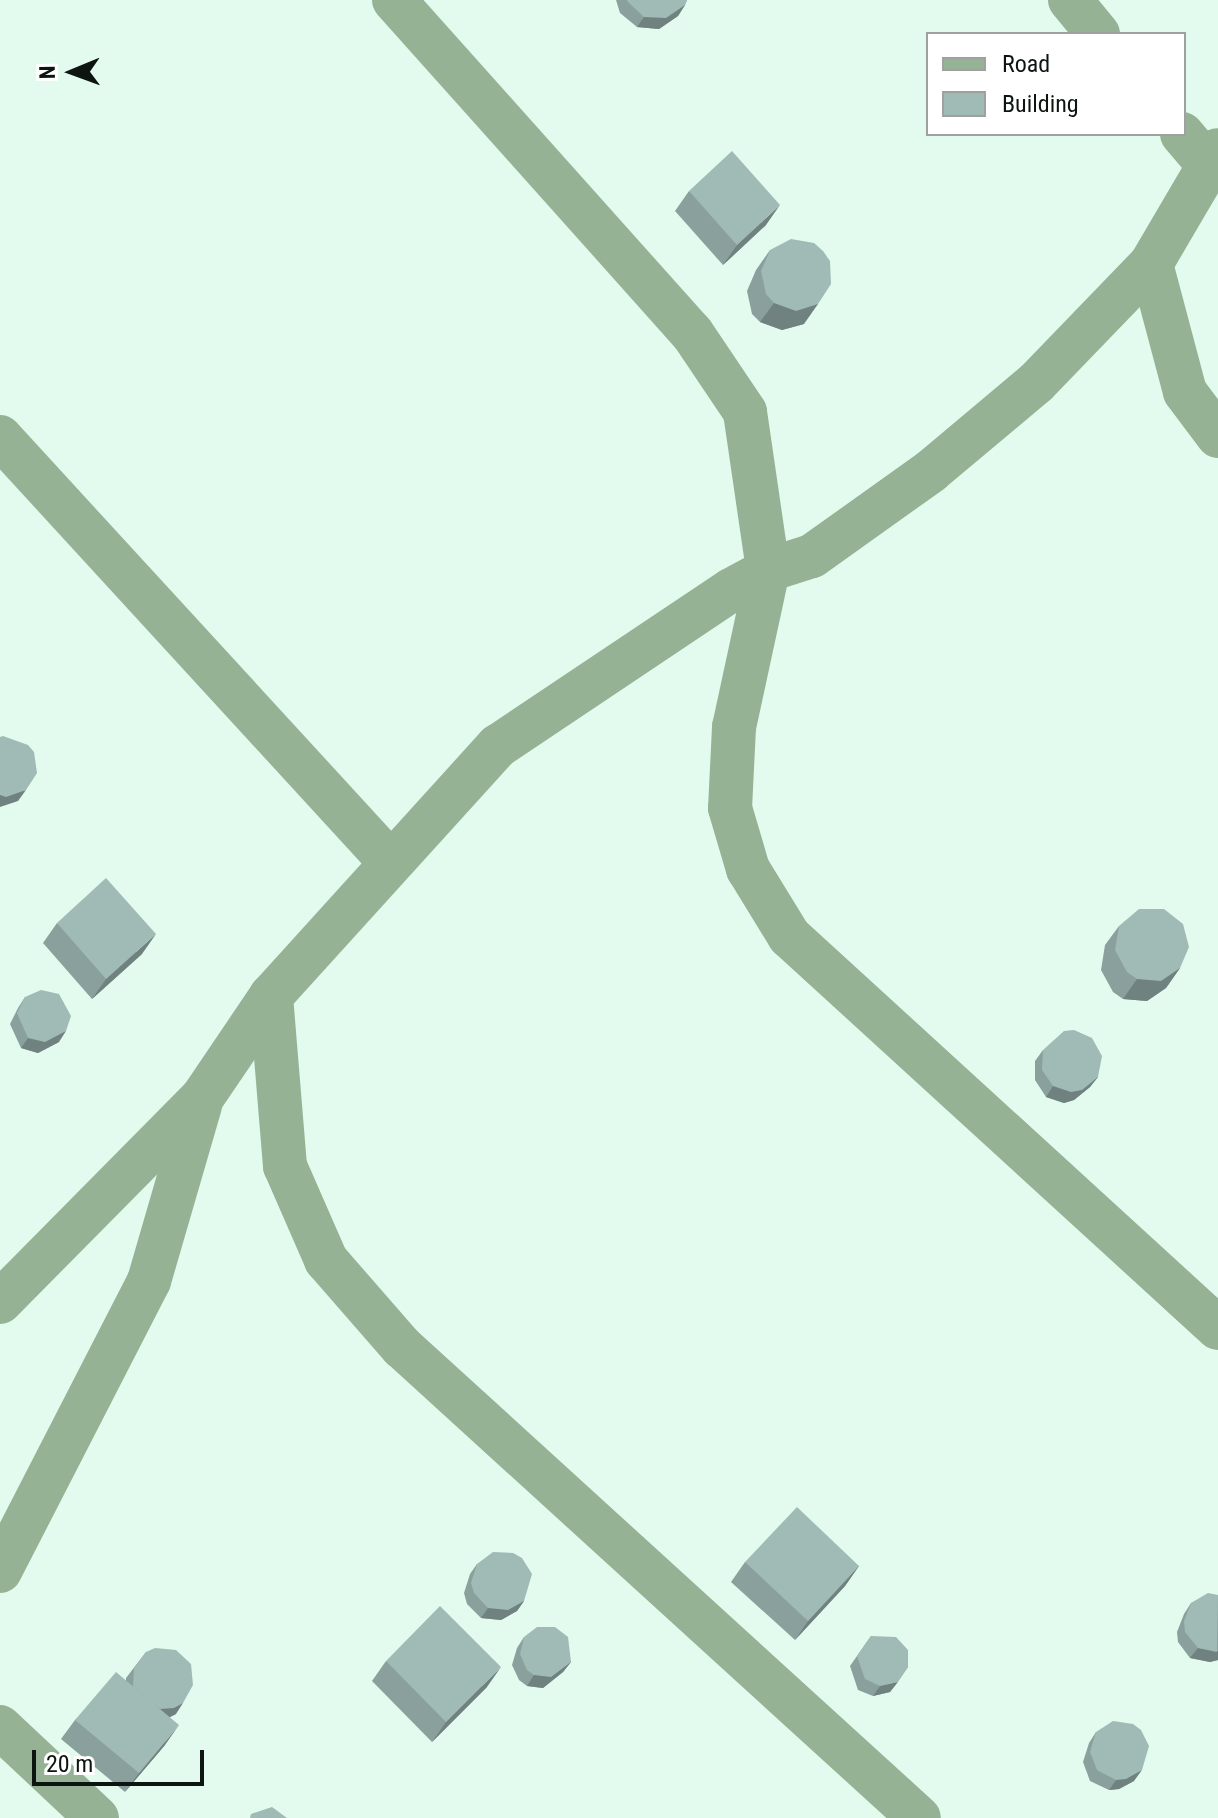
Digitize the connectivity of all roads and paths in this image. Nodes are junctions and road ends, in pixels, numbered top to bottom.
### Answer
1 (394, 0) edge
2 (1070, 0) edge
3 (1096, 32) edge
4 (1203, 150) edge
5 (1151, 264) junction
6 (1218, 436) edge
7 (0, 437) edge
8 (768, 570) junction
9 (391, 863) junction
10 (271, 996) junction
11 (202, 1098) junction
12 (0, 1302) edge
13 (1218, 1328) edge
14 (0, 1571) edge
15 (0, 1727) edge
16 (97, 1818) edge
17 (919, 1818) edge

1 - 8 street
2 - 3 street
4 - 5 street
5 - 6 street
5 - 8 street
7 - 9 street
8 - 9 street
8 - 13 street
9 - 10 street
10 - 11 street
10 - 17 street
11 - 12 street
11 - 14 street
15 - 16 street

